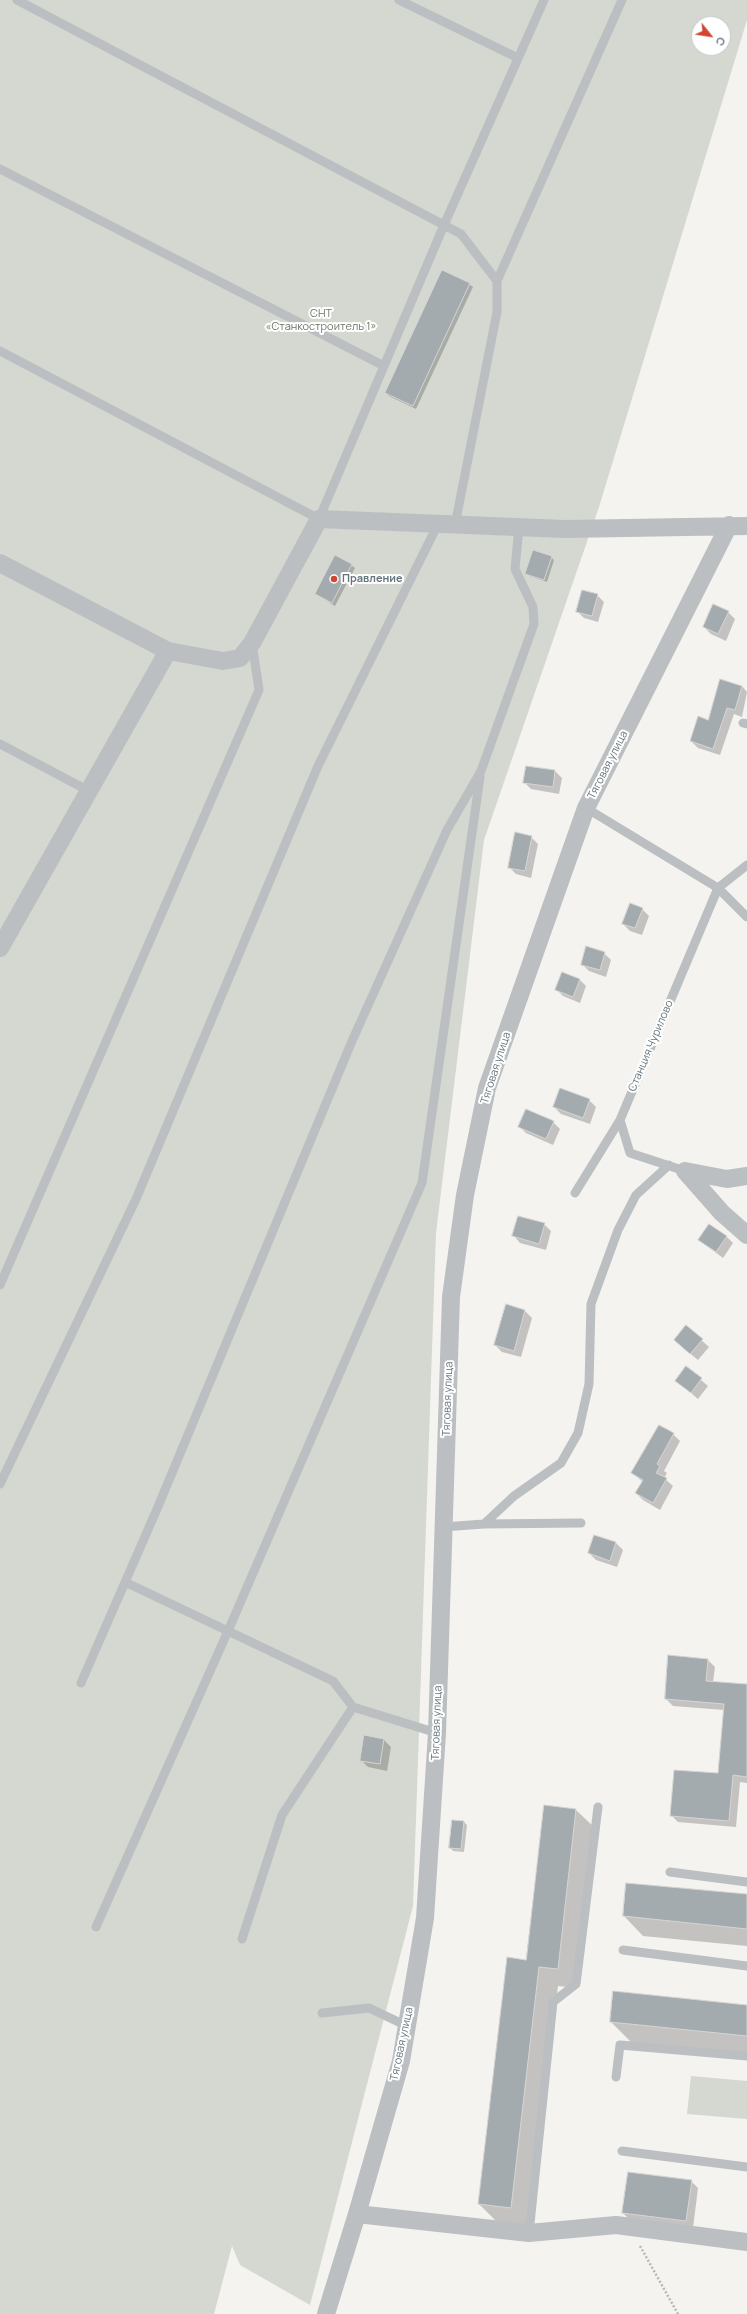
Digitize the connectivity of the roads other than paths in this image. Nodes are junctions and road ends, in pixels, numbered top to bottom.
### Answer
1 (17, 0) edge
2 (399, 0) edge
3 (544, 0) edge
4 (622, 0) edge
5 (518, 58) junction
6 (0, 169) edge
7 (444, 225) junction
8 (497, 281) junction
9 (0, 351) edge
10 (384, 366) junction
11 (319, 519) junction
12 (446, 524) junction
13 (729, 525) junction
14 (747, 526) edge
15 (519, 527) junction
16 (0, 563) edge
17 (252, 643) junction
18 (168, 651) junction
19 (0, 744) edge
20 (481, 772) junction
21 (89, 791) junction
22 (586, 808) junction
23 (747, 866) edge
24 (718, 888) junction
25 (747, 916) edge
26 (2, 938) edge
27 (620, 1120) junction
28 (677, 1168) junction
29 (747, 1176) edge
30 (574, 1193) dead end
31 (747, 1235) edge
32 (0, 1285) edge
33 (0, 1484) edge
34 (580, 1523) dead end
35 (484, 1524) junction
36 (443, 1527) junction
37 (125, 1582) junction
38 (228, 1631) junction
39 (81, 1683) dead end
40 (352, 1707) junction
41 (437, 1733) junction
42 (598, 1807) dead end
43 (670, 1872) dead end
44 (747, 1882) edge
45 (96, 1927) dead end
46 (242, 1939) dead end
47 (623, 1950) dead end
48 (747, 1966) edge
49 (322, 2013) dead end
50 (407, 2026) junction
51 (747, 2056) edge
52 (616, 2077) dead end
53 (622, 2151) dead end
54 (747, 2167) edge
55 (357, 2214) junction
56 (529, 2233) junction
57 (747, 2242) edge
58 (326, 2314) edge

1 - 7 lane
2 - 5 lane
3 - 5 lane
4 - 8 lane
5 - 7 lane
6 - 10 lane
7 - 8 lane
7 - 10 lane
8 - 12 lane
9 - 11 lane
10 - 11 lane
11 - 12 street
11 - 17 street
12 - 15 street
12 - 33 lane
13 - 14 street
13 - 15 street
13 - 22 street, Тяговая улица
15 - 20 lane
16 - 18 street
17 - 18 street
17 - 32 lane
18 - 21 street
19 - 21 lane
20 - 37 lane
20 - 38 lane
21 - 26 street
22 - 24 lane
22 - 36 street, Тяговая улица
23 - 24 lane, Станция Чурилово
24 - 25 lane
24 - 27 lane, Станция Чурилово
27 - 28 lane
27 - 30 lane, Станция Чурилово
28 - 29 street
28 - 31 street
28 - 35 lane
34 - 35 lane
35 - 36 lane
36 - 41 street, Тяговая улица
37 - 38 lane
37 - 39 lane
38 - 40 lane
38 - 45 lane
40 - 41 lane
40 - 46 lane
41 - 50 street, Тяговая улица
42 - 56 lane
43 - 44 lane
47 - 48 lane
49 - 50 lane
50 - 55 street, Тяговая улица
51 - 52 lane
53 - 54 lane
55 - 56 street
55 - 58 street, Тяговая улица
56 - 57 street

